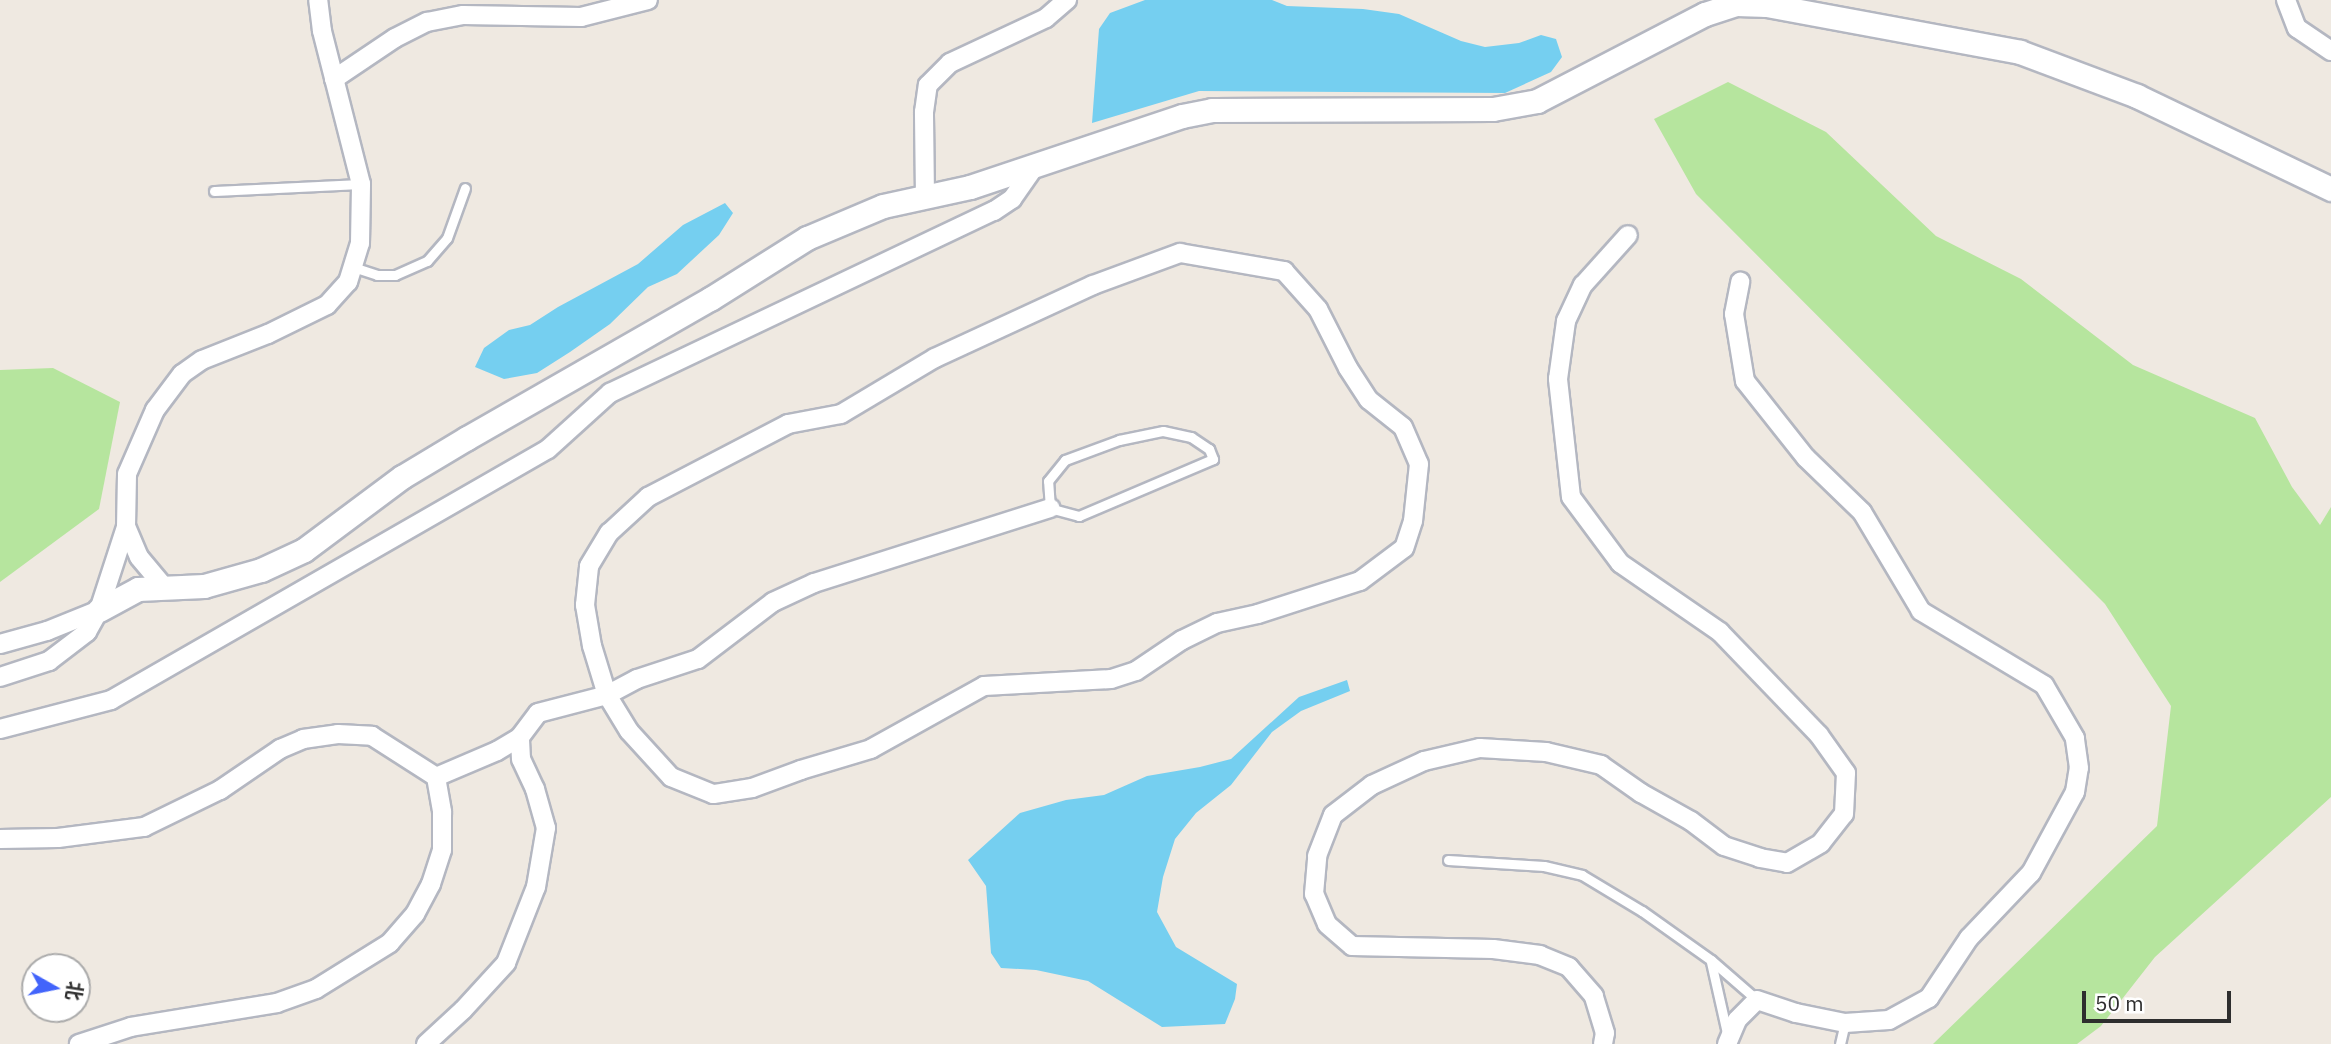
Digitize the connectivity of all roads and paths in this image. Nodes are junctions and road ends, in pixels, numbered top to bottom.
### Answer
1 (318, 0) edge
2 (648, 0) edge
3 (1067, 0) edge
4 (2286, 0) edge
5 (2331, 51) edge
6 (334, 79) junction
7 (1035, 166) junction
8 (361, 184) junction
9 (465, 188) dead end
10 (2331, 189) edge
11 (214, 191) dead end
12 (925, 197) junction
13 (1628, 234) dead end
14 (353, 267) junction
15 (1740, 282) dead end
16 (1050, 508) junction
17 (126, 527) junction
18 (165, 588) junction
19 (99, 610) junction
20 (0, 644) edge
21 (0, 677) edge
22 (607, 695) junction
23 (0, 729) edge
24 (520, 737) junction
25 (436, 777) junction
26 (0, 839) edge
27 (1448, 860) dead end
28 (1710, 960) junction
29 (1757, 1000) junction
30 (1846, 1023) junction
31 (1728, 1042) edge
32 (79, 1044) edge
33 (426, 1044) edge
34 (1603, 1044) edge
35 (1840, 1044) edge

1 - 6 street
2 - 6 street
3 - 12 street
4 - 5 street
6 - 8 street
7 - 10 street
7 - 12 street
7 - 23 street
8 - 11 lane
8 - 14 street
9 - 14 lane
12 - 18 street
13 - 34 street
14 - 17 street
15 - 30 street
16 - 16 lane
16 - 22 street
17 - 18 street
17 - 19 street
18 - 19 street
19 - 20 street
19 - 21 street
22 - 22 street
22 - 24 street
24 - 25 street
24 - 33 street
25 - 26 street
25 - 32 street
27 - 28 lane
28 - 29 lane
28 - 31 lane
29 - 30 street
29 - 31 street
30 - 35 lane

